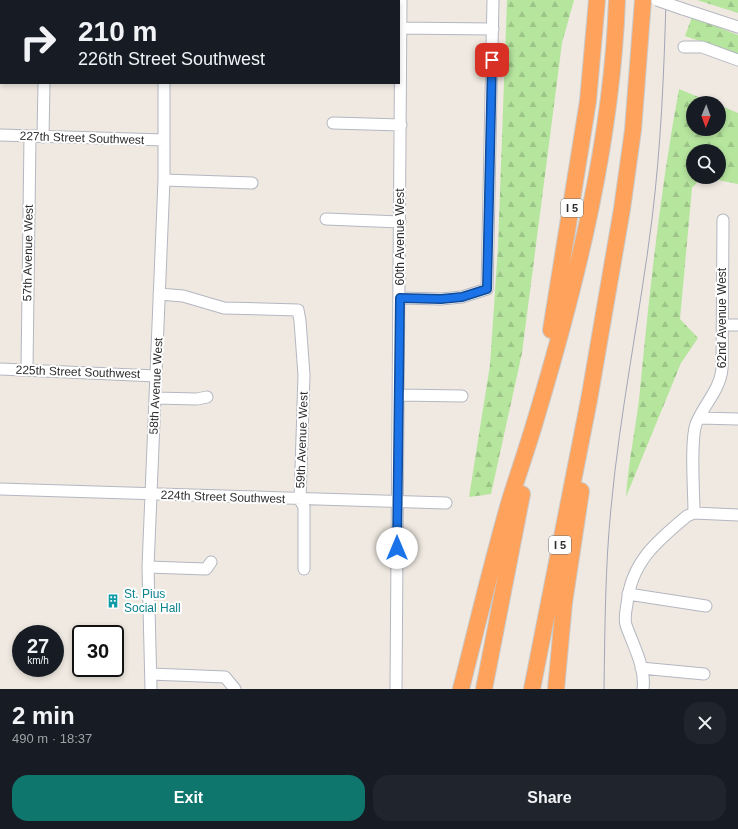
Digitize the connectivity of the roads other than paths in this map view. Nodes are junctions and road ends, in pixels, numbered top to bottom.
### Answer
1 (401, 0) edge
2 (493, 0) edge
3 (597, 0) edge
4 (617, 0) edge
5 (638, 0) edge
6 (643, 0) edge
7 (656, 0) edge
8 (738, 26) edge
9 (400, 28) edge
10 (493, 29) junction
11 (684, 47) dead end
12 (640, 53) junction
13 (738, 60) edge
14 (44, 84) edge
15 (164, 84) edge
16 (333, 123) dead end
17 (401, 125) junction
18 (0, 135) edge
19 (30, 136) junction
20 (43, 137) junction
21 (164, 140) junction
22 (164, 180) junction
23 (252, 183) dead end
24 (326, 219) dead end
25 (722, 220) dead end
26 (400, 222) junction
27 (159, 294) junction
28 (400, 298) junction
29 (723, 325) junction
30 (738, 325) edge
31 (0, 369) edge
32 (27, 370) junction
33 (156, 376) junction
34 (400, 395) junction
35 (462, 396) dead end
36 (208, 397) dead end
37 (155, 398) junction
38 (589, 400) junction
39 (537, 415) junction
40 (699, 418) junction
41 (738, 419) edge
42 (0, 489) edge
43 (150, 494) junction
44 (300, 500) junction
45 (397, 503) junction
46 (446, 503) dead end
47 (694, 513) junction
48 (738, 515) edge
49 (211, 562) dead end
50 (148, 567) junction
51 (304, 569) dead end
52 (628, 594) junction
53 (706, 606) dead end
54 (641, 668) junction
55 (151, 674) junction
56 (704, 674) dead end
57 (151, 689) edge
58 (235, 689) edge
59 (396, 689) edge
60 (461, 689) edge
61 (484, 689) edge
62 (532, 689) edge
63 (556, 689) edge
64 (642, 689) edge

1 - 9 street, 60th Avenue West
2 - 10 street
3 - 39 highway, I 5
4 - 39 highway
5 - 12 highway
6 - 12 highway, I 5
7 - 8 street, bridge
9 - 10 street
9 - 17 street, 60th Avenue West
10 - 28 street
11 - 13 street
12 - 38 highway, I 5
14 - 20 street
15 - 21 street, 58th Avenue West
16 - 17 street
17 - 26 street, 60th Avenue West
18 - 19 street, 227th Street Southwest
19 - 20 street, 227th Street Southwest
19 - 32 street, 57th Avenue West
20 - 21 street, 227th Street Southwest
21 - 22 street, 58th Avenue West
22 - 23 street
22 - 27 street, 58th Avenue West
24 - 26 street
25 - 29 street, 62nd Avenue West
26 - 28 street, 60th Avenue West
27 - 33 street, 58th Avenue West
27 - 44 street, 59th Avenue West
28 - 34 street, 60th Avenue West
29 - 30 street
29 - 40 street, 62nd Avenue West
31 - 32 street, 225th Street Southwest
32 - 33 street, 225th Street Southwest
33 - 37 street, 58th Avenue West
34 - 35 street
34 - 45 street, 60th Avenue West
36 - 37 street
37 - 43 street, 58th Avenue West
38 - 62 highway, I 5
38 - 63 highway
39 - 60 highway
39 - 61 highway, I 5
40 - 41 street
40 - 47 street, 62nd Avenue West
42 - 43 street, 224th Street Southwest
43 - 44 street, 224th Street Southwest
43 - 50 street, 58th Avenue West
44 - 45 street, 224th Street Southwest
44 - 51 street, 59th Avenue West
45 - 46 street, 224th Street Southwest
45 - 59 street, 60th Avenue West
47 - 48 street
47 - 52 street
49 - 50 street
50 - 55 street, 58th Avenue West
52 - 53 street
52 - 54 street
54 - 56 street
54 - 64 street
55 - 57 street, 58th Avenue West
55 - 58 street

